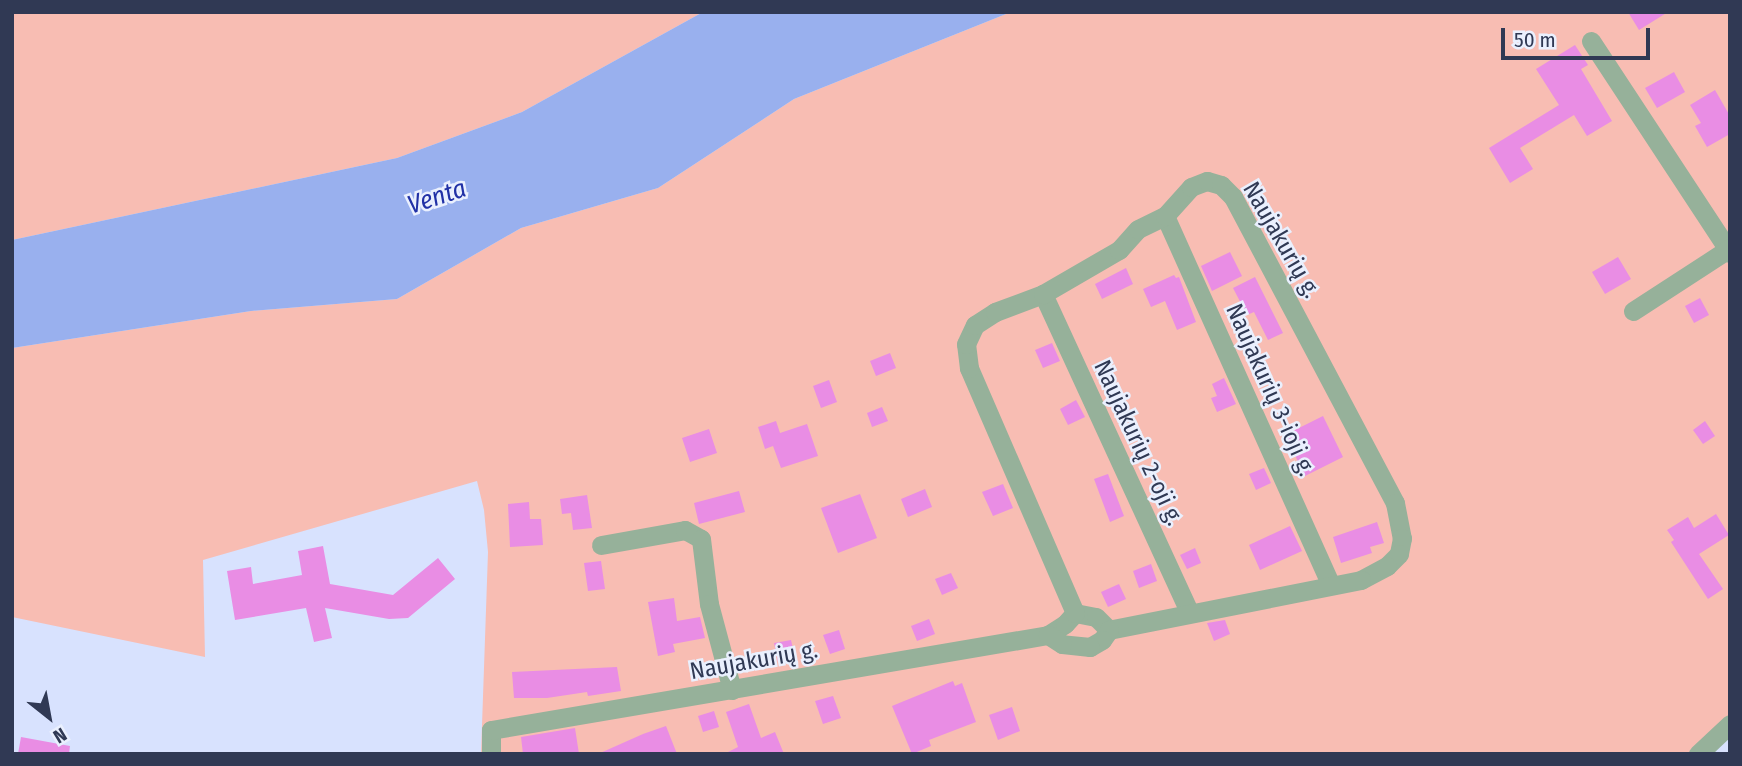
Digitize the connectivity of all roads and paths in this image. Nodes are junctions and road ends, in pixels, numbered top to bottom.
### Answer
1 (1591, 41) dead end
2 (1165, 216) junction
3 (1729, 250) edge
4 (1043, 294) junction
5 (1633, 311) dead end
6 (601, 545) dead end
7 (1330, 584) junction
8 (1189, 612) junction
9 (1076, 613) junction
10 (1109, 630) junction
11 (1048, 635) junction
12 (732, 690) junction
13 (1730, 724) edge
14 (491, 754) edge
15 (1698, 754) edge

1 - 3 street
2 - 4 street, Naujakurių g.
2 - 7 street, Naujakurių 3-ioji g.
2 - 7 street, Naujakurių g.
3 - 5 street
4 - 8 street, Naujakurių 2-oji g.
4 - 9 street, Naujakurių g.
6 - 12 street
7 - 8 street, Naujakurių g.
8 - 10 street, Naujakurių g.
9 - 10 street
9 - 11 street, Naujakurių g.
10 - 11 street, Naujakurių g.
11 - 12 street, Naujakurių g.
12 - 14 street, Naujakurių g.
13 - 15 street

